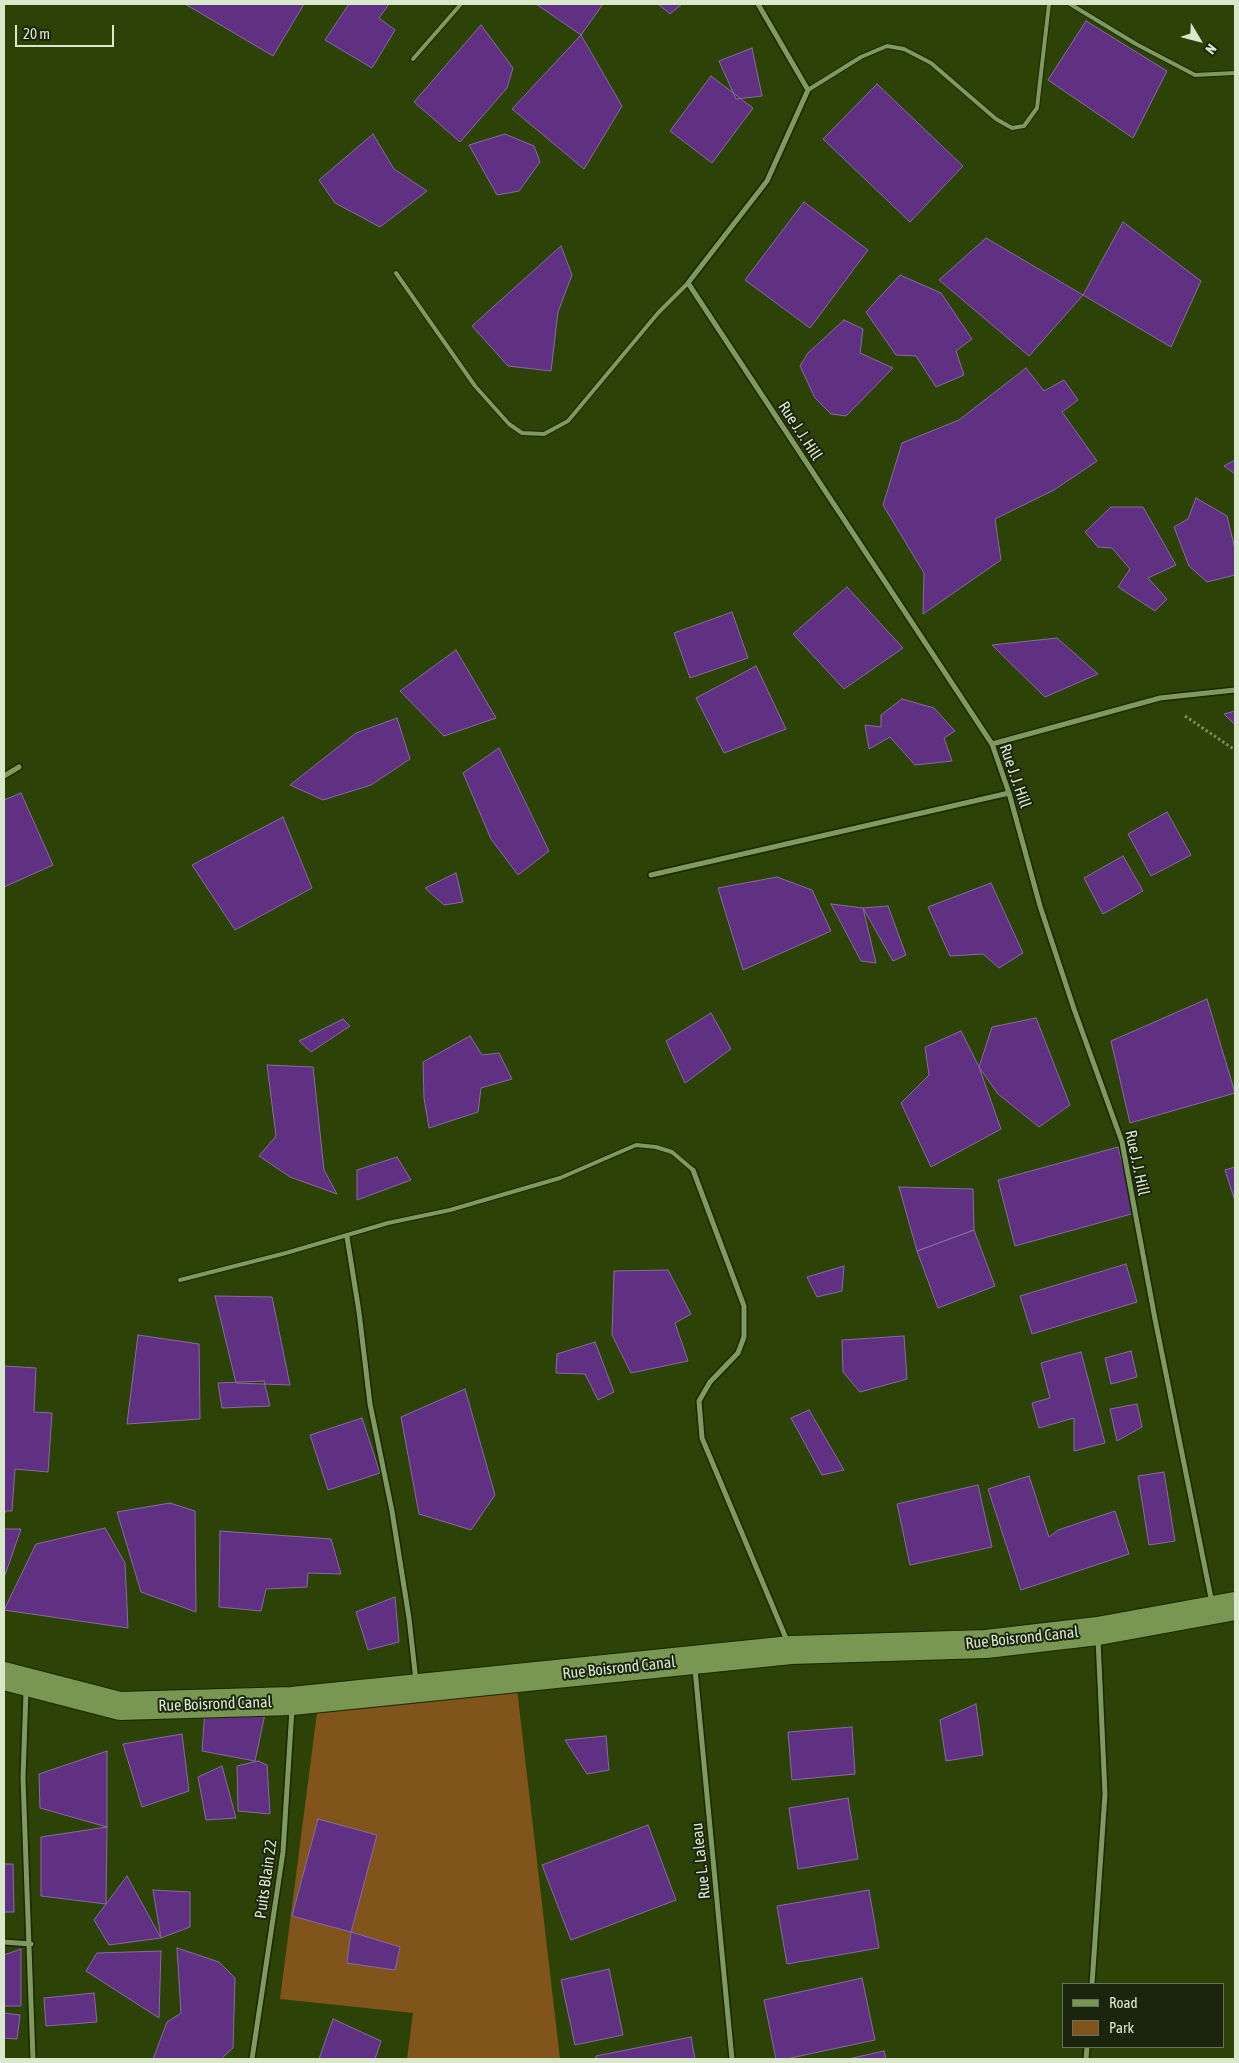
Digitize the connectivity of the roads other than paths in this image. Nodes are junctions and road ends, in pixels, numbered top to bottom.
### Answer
1 (461, 4) edge
2 (758, 4) edge
3 (1049, 4) edge
4 (1070, 4) edge
5 (413, 59) dead end
6 (1235, 73) edge
7 (808, 90) junction
8 (396, 273) dead end
9 (688, 283) junction
10 (1235, 690) edge
11 (992, 744) junction
12 (19, 767) dead end
13 (4, 776) edge
14 (1009, 792) junction
15 (651, 875) dead end
16 (693, 1170) joint
17 (347, 1236) junction
18 (180, 1280) dead end
19 (1224, 1608) edge
20 (1098, 1631) junction
21 (791, 1650) junction
22 (694, 1660) junction
23 (15, 1680) edge
24 (417, 1689) junction
25 (292, 1701) junction
26 (4, 1942) edge
27 (31, 1944) junction
28 (1092, 1983) edge
29 (33, 2059) edge
30 (252, 2059) edge
31 (732, 2059) edge

1 - 5 lane
2 - 7 street
3 - 7 lane
4 - 6 lane
7 - 9 street
8 - 9 lane
9 - 11 street, Rue J. J. Hill
10 - 11 street
11 - 14 street, Rue J. J. Hill
12 - 13 street
14 - 15 street
14 - 19 street, Rue J. J. Hill
16 - 17 lane
16 - 21 street
17 - 18 lane
17 - 24 street
19 - 20 street, Rue Boisrond Canal
20 - 21 street, Rue Boisrond Canal
20 - 28 street
21 - 22 street, Rue Boisrond Canal
22 - 24 street, Rue Boisrond Canal
22 - 31 street, Rue L. Laleau
23 - 25 street, Rue Boisrond Canal
23 - 27 street
24 - 25 street, Rue Boisrond Canal
25 - 30 street, Puits Blain 22
26 - 27 street
27 - 29 street

